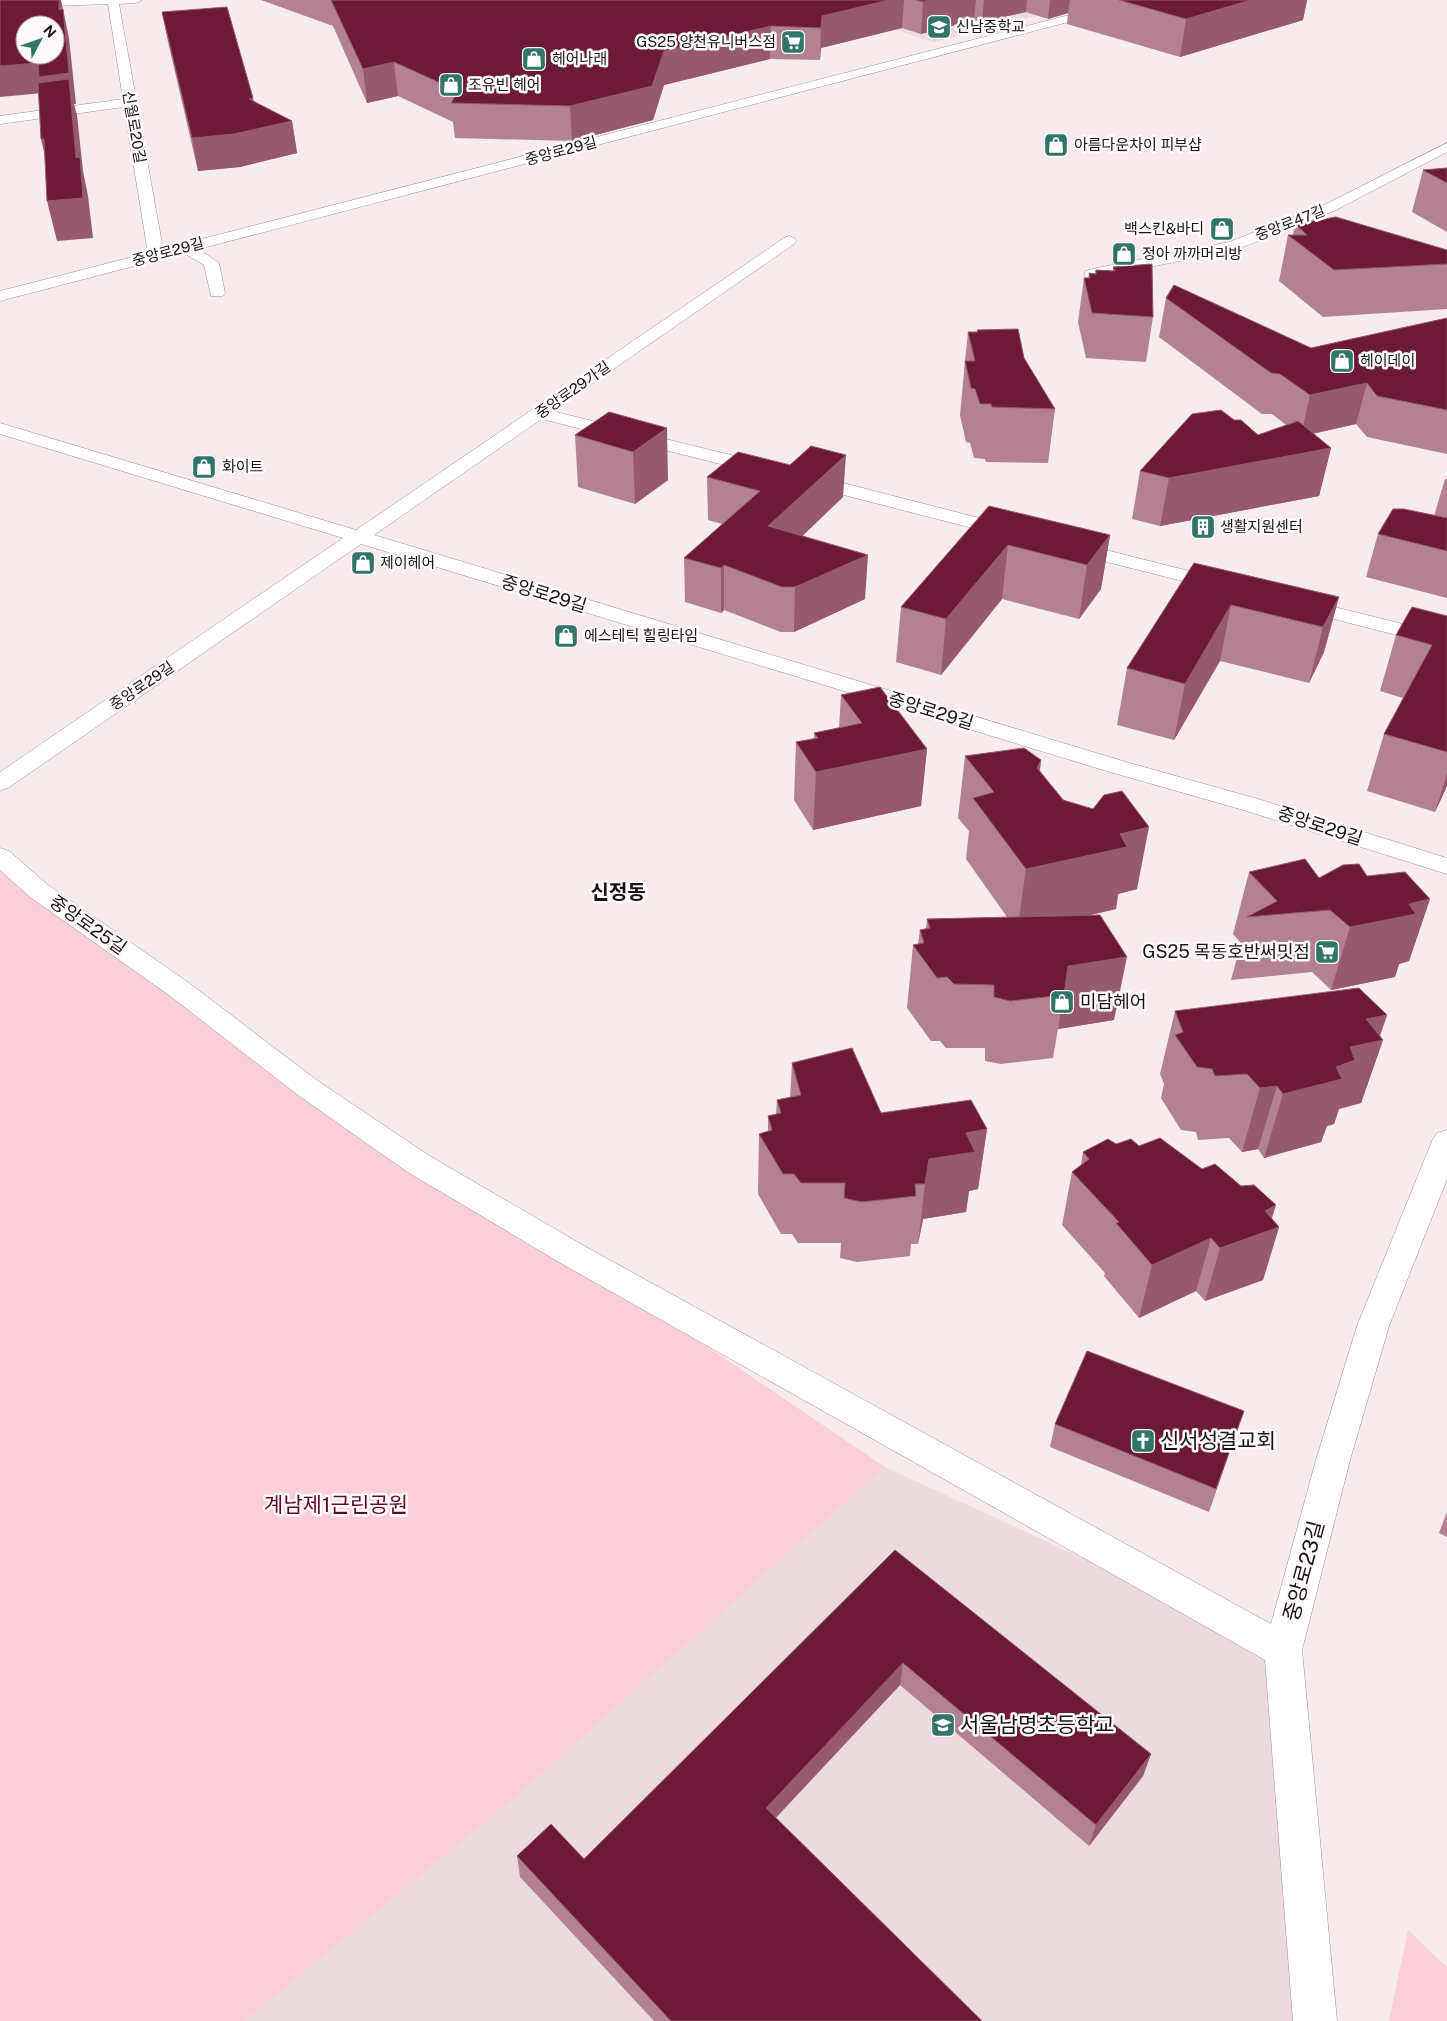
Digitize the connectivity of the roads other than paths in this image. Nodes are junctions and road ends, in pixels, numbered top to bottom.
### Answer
1 (114, 0) edge
2 (136, 0) edge
3 (1111, 0) edge
4 (0, 5) edge
5 (130, 102) junction
6 (0, 120) edge
7 (1447, 148) edge
8 (789, 241) dead end
9 (186, 248) junction
10 (156, 255) junction
11 (1092, 274) edge
12 (216, 293) dead end
13 (0, 296) edge
14 (540, 413) junction
15 (0, 428) edge
16 (1032, 537) edge
17 (358, 538) junction
18 (1051, 542) edge
19 (1244, 591) edge
20 (1283, 601) edge
21 (1447, 642) edge
22 (0, 783) edge
23 (0, 856) edge
24 (1447, 866) edge
25 (1447, 1140) edge
26 (1283, 1650) junction
27 (1315, 2021) edge

1 - 2 street
1 - 4 street
1 - 5 street, 신월로20길
3 - 9 street, 중앙로29길
5 - 6 street
5 - 10 street, 신월로20길
7 - 11 street, 중앙로47길
8 - 14 street, 중앙로29가길
9 - 10 street, 중앙로29길
9 - 12 street
10 - 13 street, 중앙로29길
14 - 16 street
14 - 17 street, 중앙로29가길
15 - 17 street, 중앙로29길
17 - 22 street, 중앙로29길
17 - 24 street, 중앙로29길
18 - 19 street
20 - 21 street
23 - 26 street, 중앙로25길
25 - 26 street, 중앙로23길
26 - 27 street, 중앙로23길

